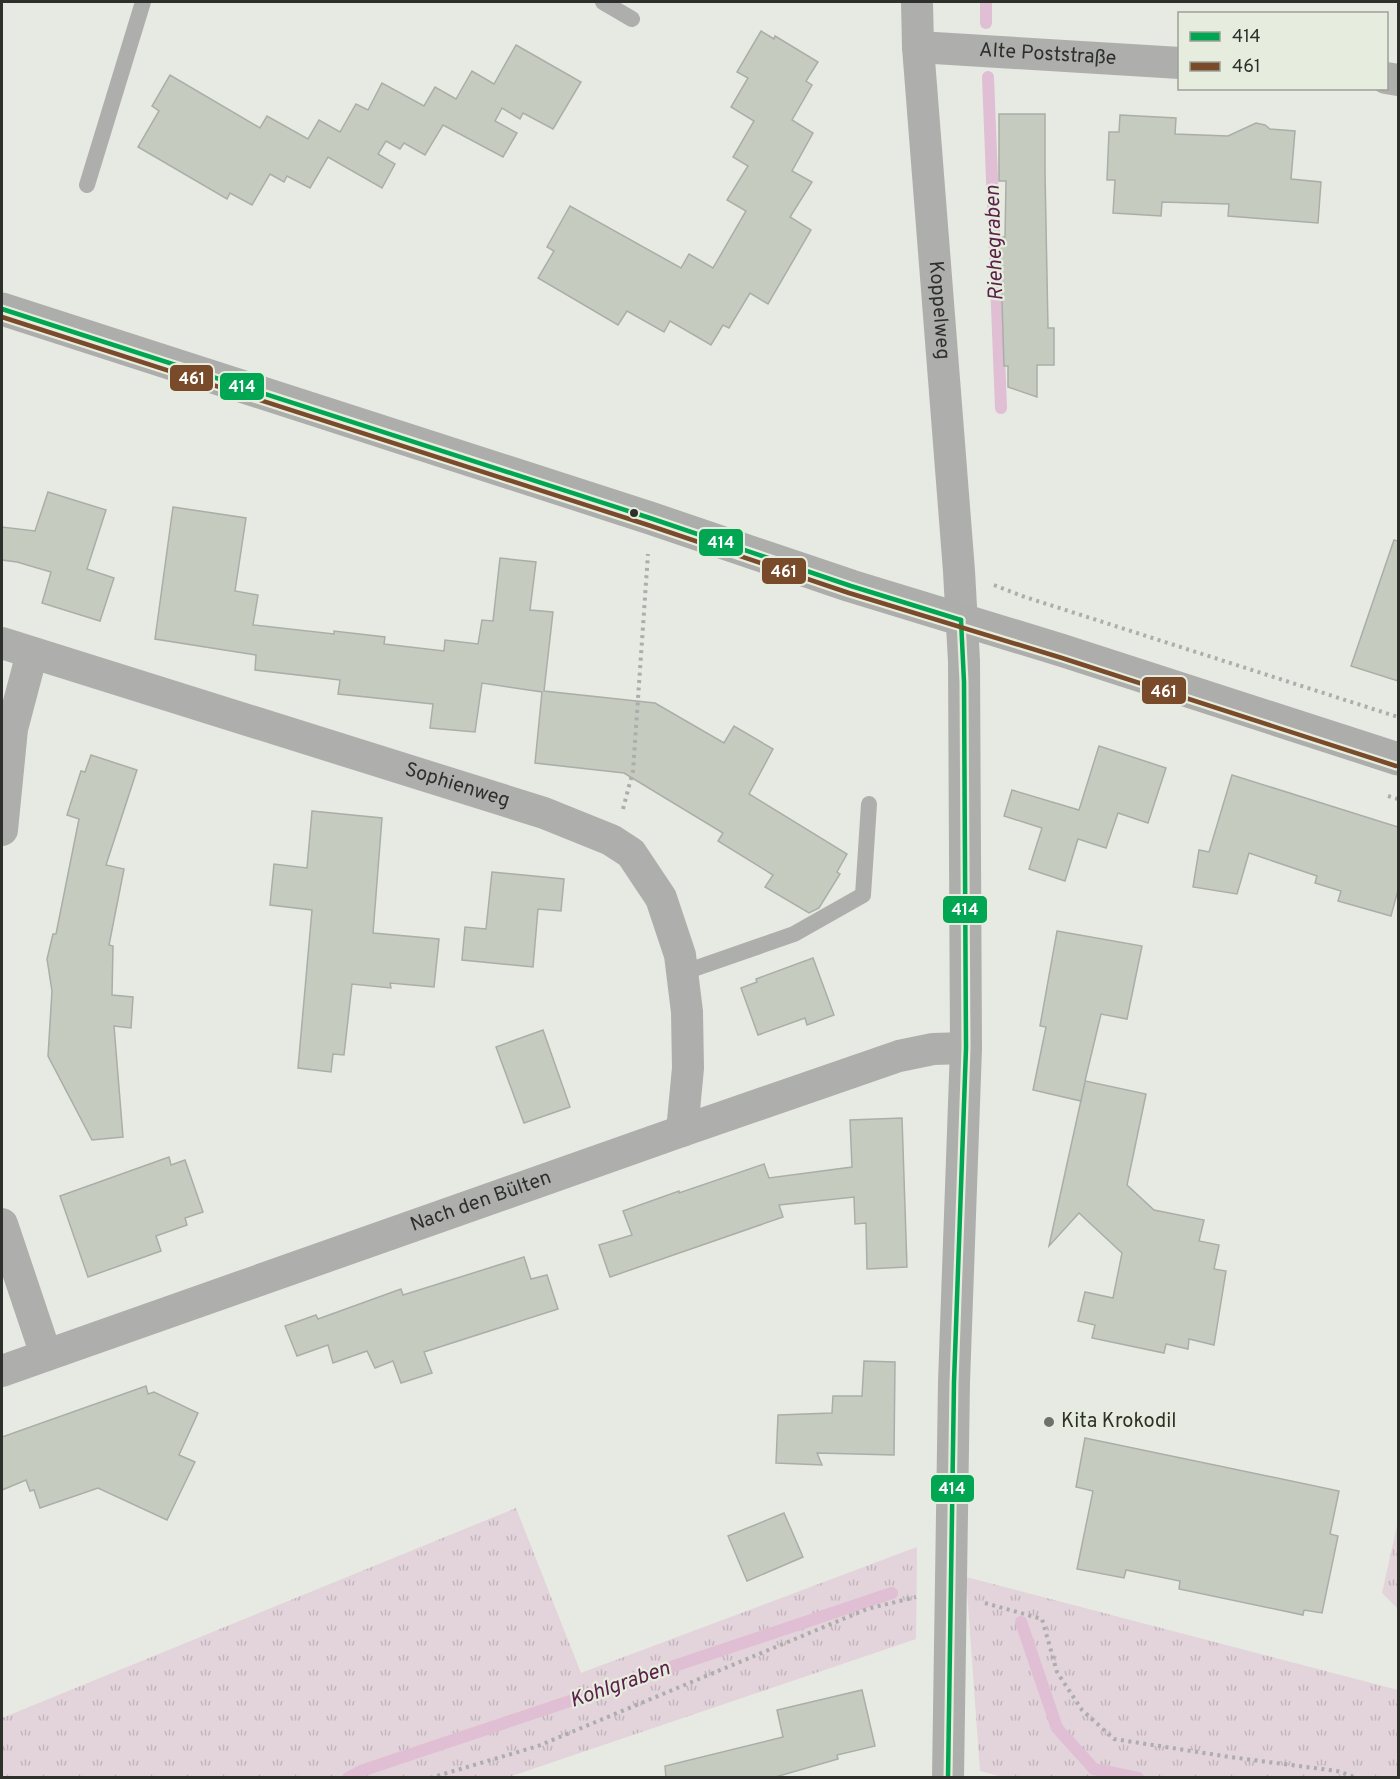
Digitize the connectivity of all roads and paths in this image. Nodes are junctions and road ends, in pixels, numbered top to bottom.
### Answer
1 (143, 2) edge
2 (603, 2) edge
3 (917, 2) edge
4 (632, 19) dead end
5 (918, 47) junction
6 (1178, 63) edge
7 (87, 185) dead end
8 (2, 309) edge
9 (651, 518) junction
10 (959, 571) junction
11 (961, 620) junction
12 (2, 643) edge
13 (32, 653) junction
14 (1398, 717) edge
15 (1398, 759) edge
16 (869, 804) dead end
17 (2, 830) edge
18 (611, 840) junction
19 (682, 973) junction
20 (966, 1048) junction
21 (682, 1131) junction
22 (2, 1224) edge
23 (46, 1355) junction
24 (2, 1371) edge
25 (952, 1579) junction
26 (430, 1778) edge
27 (948, 1778) edge
28 (1357, 1778) edge

1 - 7 lane
2 - 4 lane
3 - 5 street, Koppelweg
5 - 6 street, Alte Poststraße
5 - 10 street, Koppelweg
8 - 9 main road
9 - 11 main road
9 - 18 path
10 - 11 street, Koppelweg
10 - 14 path
11 - 15 main road
11 - 20 street, Koppelweg
12 - 13 street, Sophienweg
13 - 17 street
13 - 18 street, Sophienweg
16 - 19 lane
18 - 19 street, Sophienweg
19 - 21 street, Sophienweg
20 - 21 street, Nach den Bülten
20 - 25 street, Koppelweg
21 - 23 street, Nach den Bülten
22 - 23 street
23 - 24 street, Nach den Bülten
25 - 26 path
25 - 27 street, Koppelweg
25 - 28 path

